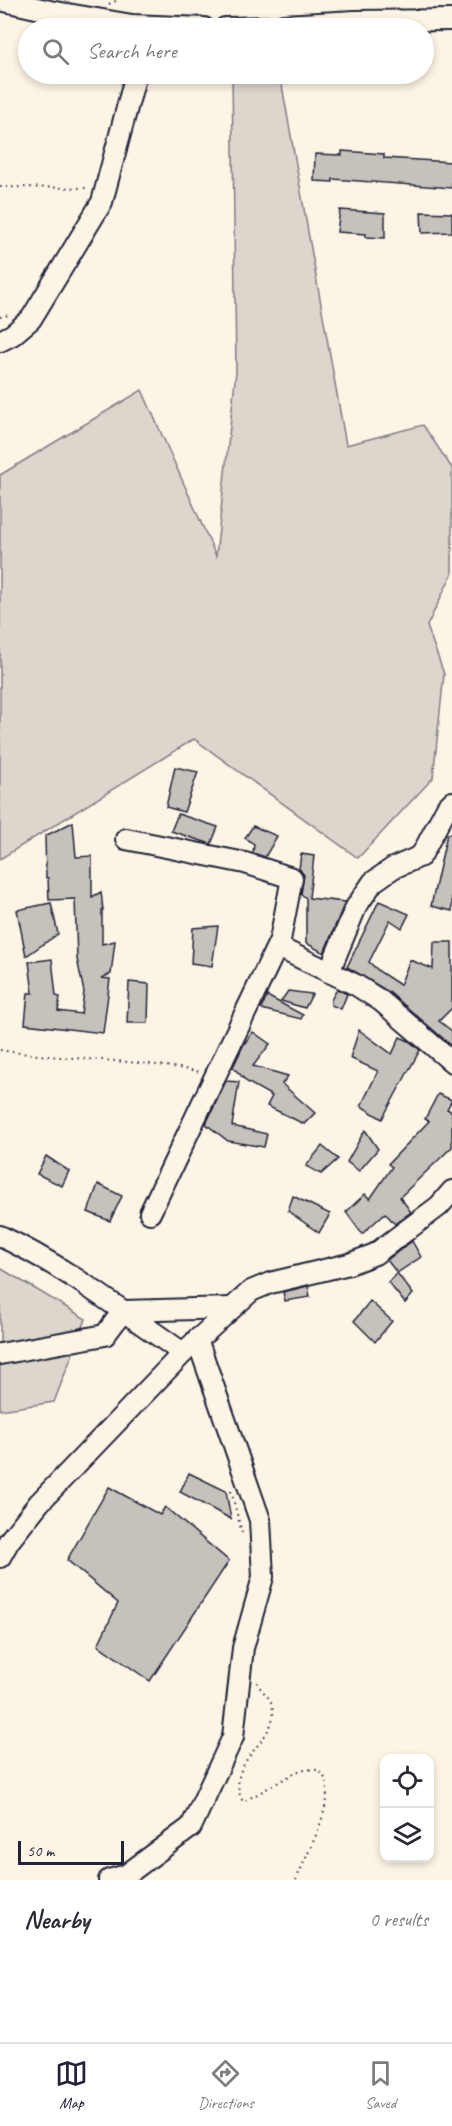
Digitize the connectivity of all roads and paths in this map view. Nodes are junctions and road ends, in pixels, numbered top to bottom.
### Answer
1 (0, 0) edge
2 (87, 18) edge
3 (434, 20) edge
4 (452, 20) edge
5 (133, 84) edge
6 (0, 187) edge
7 (100, 188) dead end
8 (17, 312) dead end
9 (0, 317) edge
10 (0, 341) edge
11 (452, 802) edge
12 (126, 839) dead end
13 (278, 947) junction
14 (329, 972) junction
15 (0, 1050) edge
16 (452, 1062) edge
17 (215, 1075) junction
18 (448, 1205) edge
19 (150, 1213) dead end
20 (0, 1236) edge
21 (232, 1308) junction
22 (123, 1311) junction
23 (197, 1339) junction
24 (183, 1353) junction
25 (0, 1354) edge
26 (0, 1557) edge
27 (110, 1880) edge

1 - 2 street
3 - 4 street
5 - 10 street
6 - 7 path
8 - 9 path
11 - 14 street
12 - 13 street
13 - 14 street
13 - 17 street
14 - 16 street
15 - 17 path
17 - 19 street
18 - 21 street
20 - 22 street
21 - 22 street
21 - 23 street
22 - 24 street
22 - 25 street
23 - 24 street
23 - 27 street
24 - 26 street

